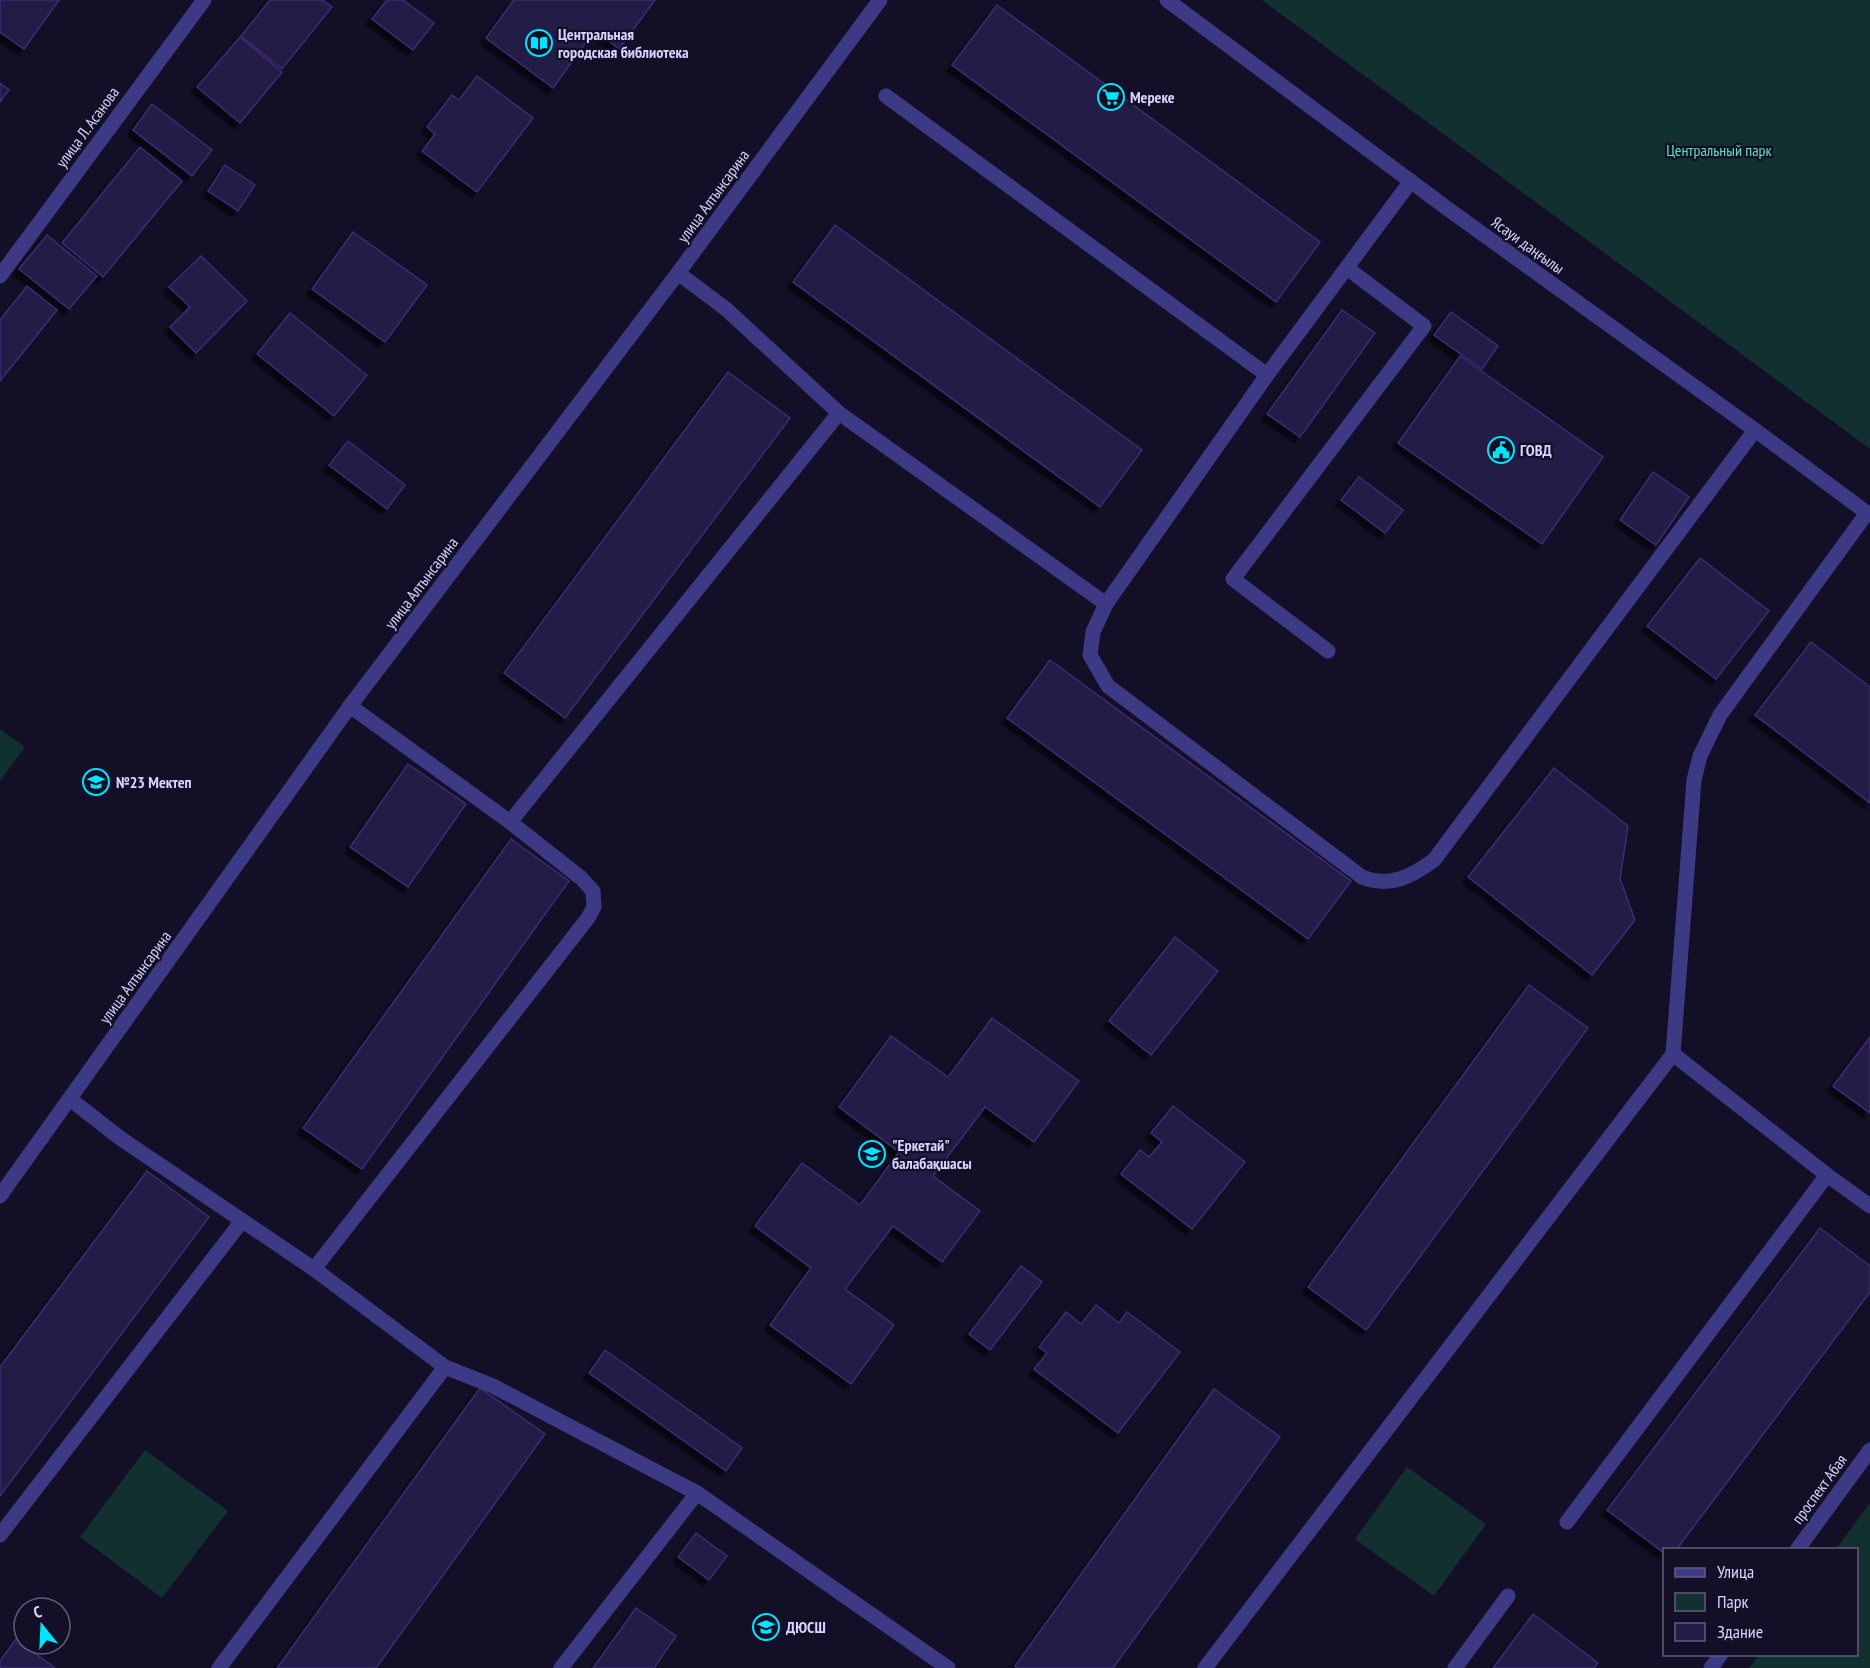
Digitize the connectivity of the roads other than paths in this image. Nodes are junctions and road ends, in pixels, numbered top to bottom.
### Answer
1 (204, 0) edge
2 (880, 0) edge
3 (1167, 0) edge
4 (886, 96) dead end
5 (1410, 181) junction
6 (1347, 268) junction
7 (678, 273) junction
8 (0, 276) edge
9 (1267, 375) junction
10 (839, 413) junction
11 (1755, 430) junction
12 (1869, 514) edge
13 (1106, 604) junction
14 (1329, 651) dead end
15 (350, 706) junction
16 (510, 822) junction
17 (1673, 1054) junction
18 (70, 1099) junction
19 (1827, 1175) junction
20 (0, 1196) edge
21 (1870, 1206) edge
22 (242, 1221) junction
23 (314, 1269) junction
24 (445, 1367) junction
25 (1870, 1450) edge
26 (697, 1493) junction
27 (1567, 1522) dead end
28 (0, 1535) edge
29 (1798, 1548) edge
30 (1508, 1596) dead end
31 (219, 1668) edge
32 (561, 1668) edge
33 (948, 1668) edge
34 (1205, 1668) edge
35 (1455, 1668) edge

1 - 8 street, улица Л. Асанова
2 - 7 street, улица Алтынсарина
3 - 5 street, Ясауи даңғылы
4 - 9 street
5 - 6 street
5 - 11 street, Ясауи даңғылы
6 - 9 street
6 - 14 street
7 - 10 street
7 - 15 street, улица Алтынсарина
9 - 13 street
10 - 13 street
10 - 16 street
11 - 12 street, Ясауи даңғылы
11 - 13 street
12 - 17 street
15 - 16 street
15 - 18 street, улица Алтынсарина
16 - 23 street
17 - 19 street
17 - 34 street
18 - 20 street, улица Алтынсарина
18 - 22 street
19 - 21 street
19 - 27 street
22 - 23 street
22 - 28 street
23 - 24 street
24 - 26 street
24 - 31 street
25 - 29 street, проспект Абая
26 - 32 street
26 - 33 street
30 - 35 street

